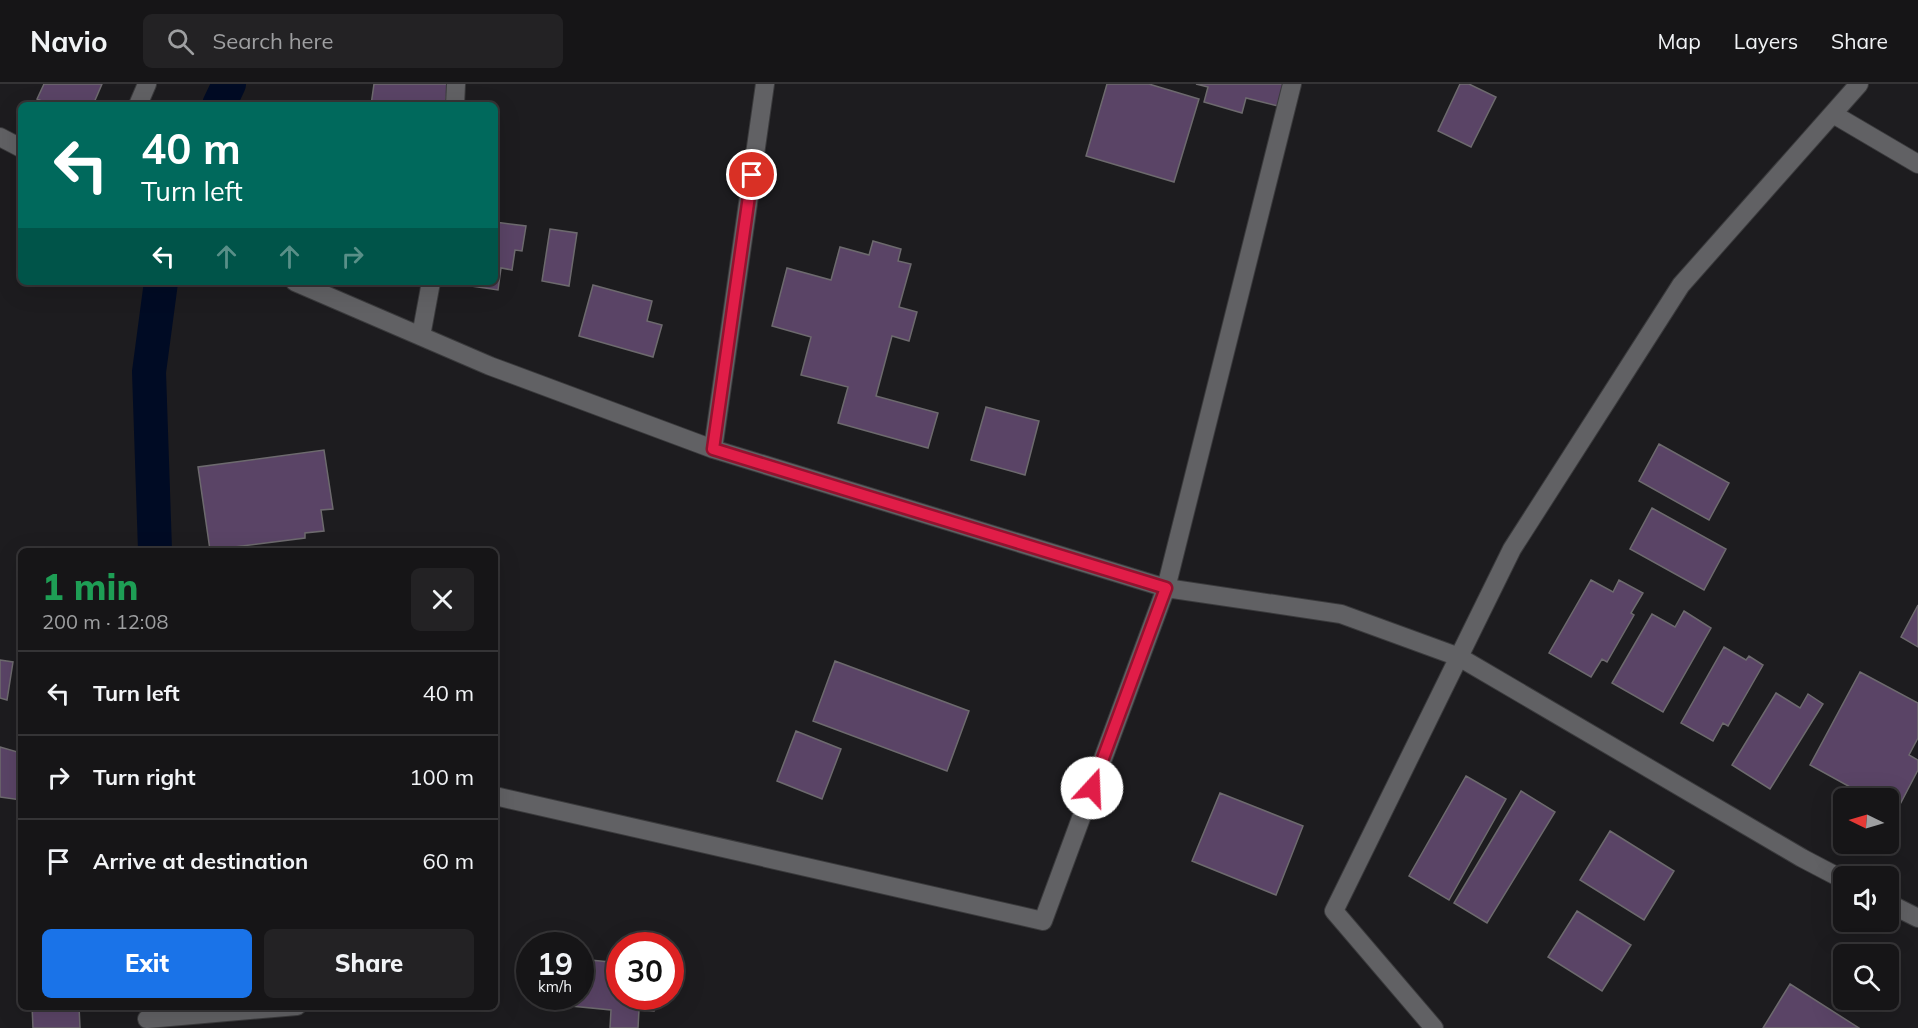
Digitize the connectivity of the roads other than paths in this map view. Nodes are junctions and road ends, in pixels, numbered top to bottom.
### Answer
1 (147, 84) edge
2 (456, 84) edge
3 (765, 84) edge
4 (1293, 84) edge
5 (1859, 84) edge
6 (139, 102) edge
7 (455, 102) edge
8 (1833, 114) junction
9 (0, 137) edge
10 (18, 146) edge
11 (1918, 164) edge
12 (302, 285) edge
13 (430, 285) edge
14 (421, 336) junction
15 (713, 449) junction
16 (1166, 588) junction
17 (1458, 657) junction
18 (498, 797) edge
19 (1833, 874) edge
20 (1899, 908) edge
21 (1918, 918) edge
22 (251, 1010) edge
23 (147, 1019) dead end
24 (1434, 1028) edge

1 - 6 street
2 - 7 street
3 - 15 street
4 - 16 street
5 - 8 street
8 - 11 street
8 - 17 street
9 - 10 street
12 - 14 street
13 - 14 street
14 - 15 street
15 - 16 street
16 - 17 street
16 - 18 street
17 - 19 street
17 - 24 street
20 - 21 street
22 - 23 street

